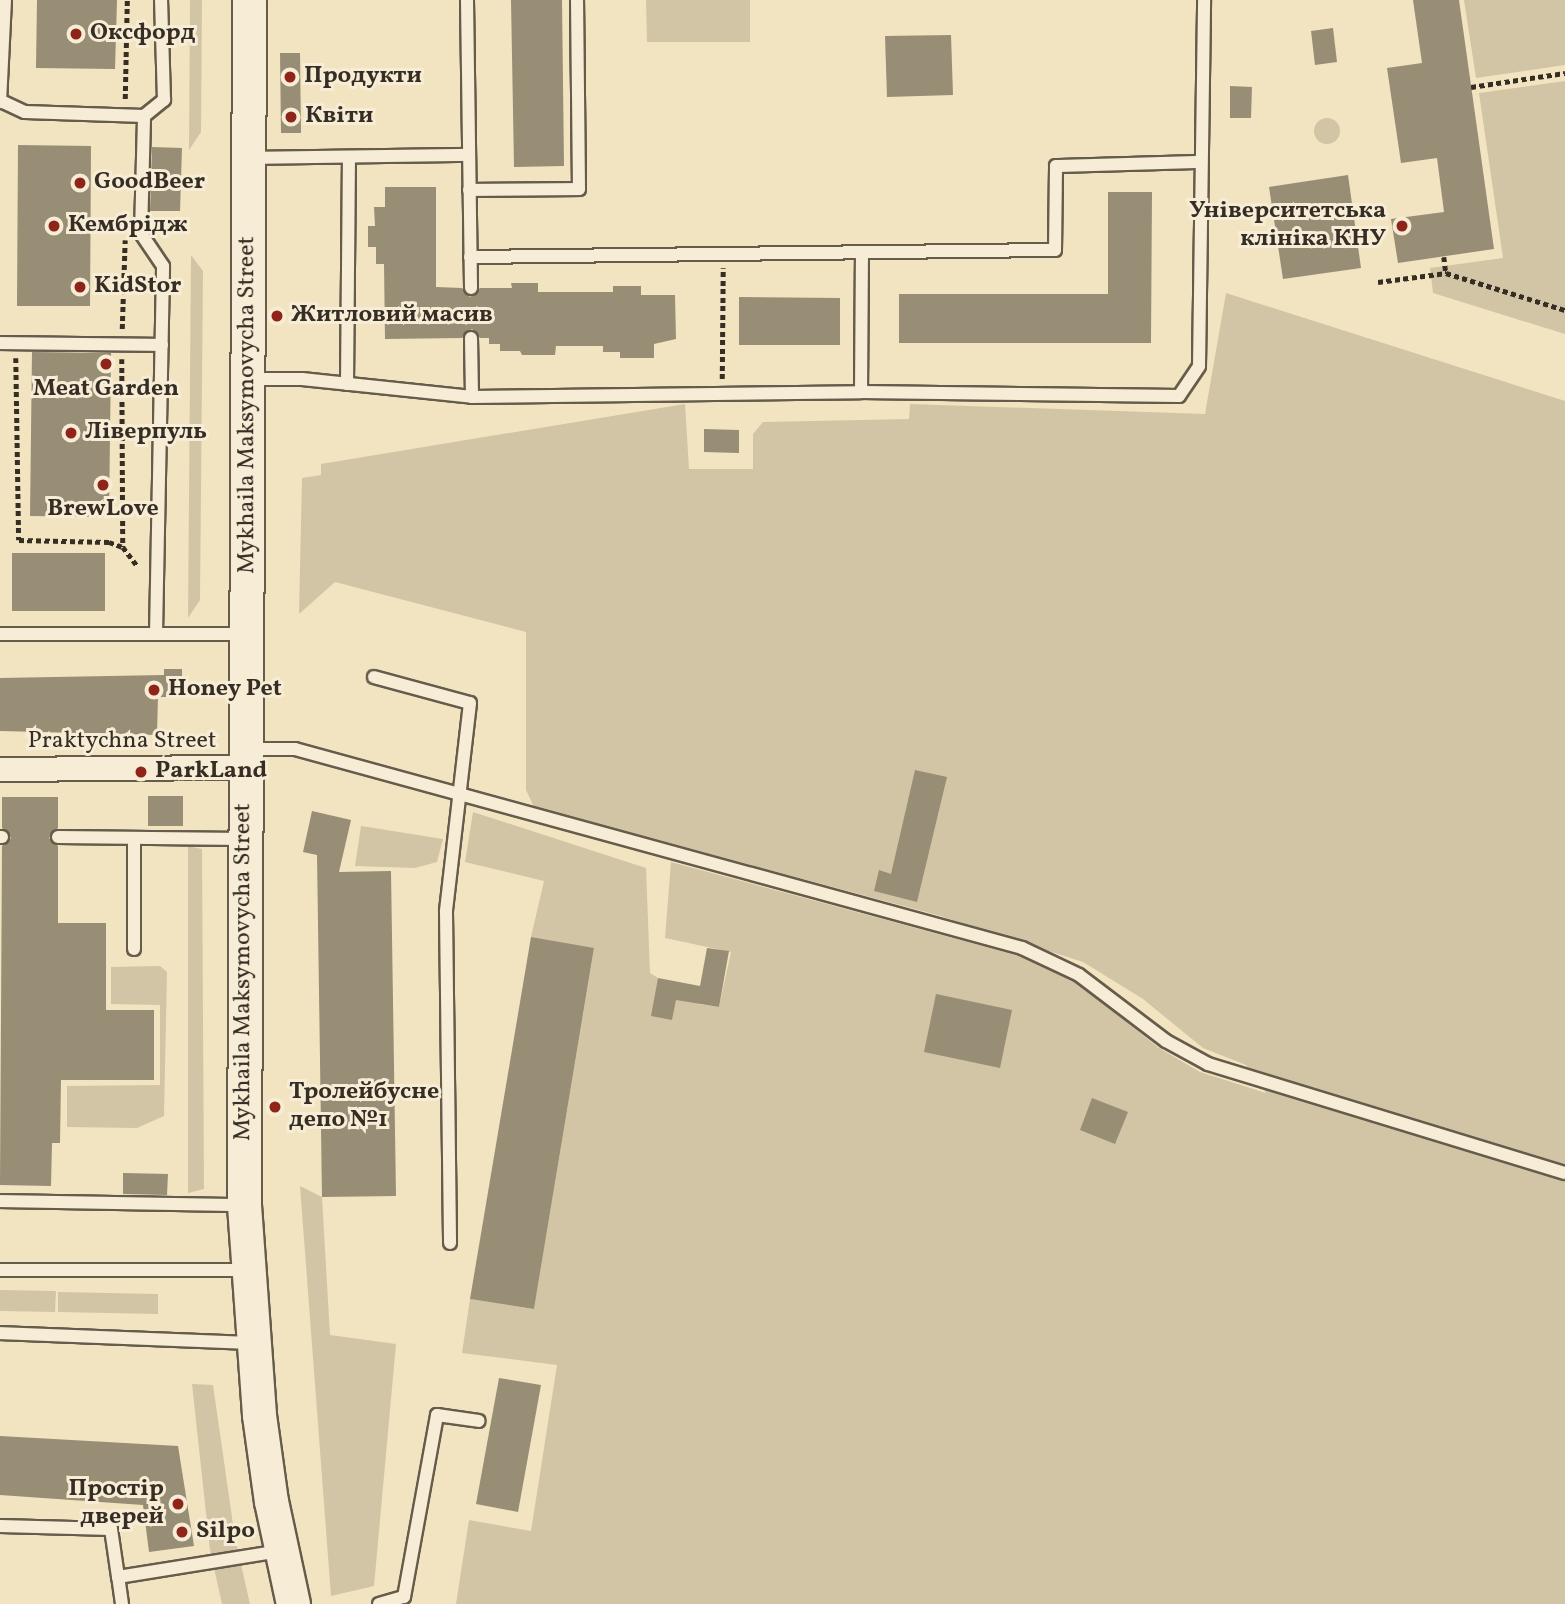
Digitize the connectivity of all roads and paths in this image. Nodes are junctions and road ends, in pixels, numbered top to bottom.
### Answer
1 (5, 0) edge
2 (127, 0) edge
3 (161, 0) edge
4 (249, 0) edge
5 (467, 0) edge
6 (577, 0) edge
7 (1204, 0) edge
8 (1565, 73) edge
9 (1471, 87) dead end
10 (1, 101) edge
11 (125, 113) junction
12 (144, 116) junction
13 (469, 155) junction
14 (349, 157) junction
15 (250, 158) junction
16 (1199, 162) junction
17 (469, 190) junction
18 (125, 235) dead end
19 (862, 254) junction
20 (723, 256) junction
21 (470, 257) junction
22 (1444, 257) dead end
23 (1446, 273) junction
24 (1378, 282) dead end
25 (471, 288) dead end
26 (1565, 310) edge
27 (471, 338) dead end
28 (0, 343) edge
29 (16, 343) junction
30 (121, 344) junction
31 (163, 345) junction
32 (247, 379) junction
33 (347, 384) junction
34 (861, 392) junction
35 (722, 394) junction
36 (472, 397) junction
37 (123, 547) junction
38 (139, 577) dead end
39 (0, 634) edge
40 (156, 634) junction
41 (246, 634) junction
42 (374, 677) dead end
43 (244, 758) junction
44 (0, 769) edge
45 (461, 794) junction
46 (58, 837) dead end
47 (134, 838) junction
48 (244, 839) junction
49 (134, 949) dead end
50 (1565, 1172) edge
51 (0, 1201) edge
52 (244, 1205) junction
53 (450, 1243) dead end
54 (0, 1270) edge
55 (247, 1270) junction
56 (0, 1333) edge
57 (251, 1343) junction
58 (479, 1421) dead end
59 (0, 1526) edge
60 (281, 1551) junction
61 (118, 1577) junction
62 (403, 1601) edge
63 (122, 1604) edge
64 (293, 1604) edge
65 (379, 1604) edge

1 - 10 lane
2 - 11 path
3 - 12 lane
4 - 15 main road, Mykhaila Maksymovycha Street
5 - 13 lane
6 - 17 lane
7 - 16 lane
8 - 9 path
10 - 11 lane
11 - 12 lane
12 - 31 lane
13 - 14 lane
13 - 17 lane
14 - 15 lane
14 - 33 lane
15 - 32 main road, Mykhaila Maksymovycha Street
16 - 19 lane
16 - 34 lane
17 - 21 lane
18 - 30 path
19 - 20 lane
19 - 34 lane
20 - 21 lane
20 - 35 path
21 - 25 lane
22 - 23 path
23 - 24 path
23 - 26 path
27 - 36 lane
28 - 29 lane
29 - 30 lane
29 - 37 path
30 - 31 lane
30 - 37 path
31 - 40 lane
32 - 33 lane
32 - 41 main road, Mykhaila Maksymovycha Street
33 - 36 lane
34 - 35 lane
35 - 36 lane
37 - 38 path
39 - 40 lane
40 - 41 lane
41 - 43 main road, Mykhaila Maksymovycha Street
42 - 45 lane
43 - 44 street, Praktychna Street
43 - 45 lane
43 - 48 main road, Mykhaila Maksymovycha Street
45 - 50 lane
45 - 53 lane
46 - 47 lane
47 - 48 lane
47 - 49 lane
48 - 52 main road, Mykhaila Maksymovycha Street
51 - 52 lane
52 - 55 main road, Mykhaila Maksymovycha Street
54 - 55 lane
55 - 57 main road, Mykhaila Maksymovycha Street
56 - 57 lane
57 - 60 main road, Mykhaila Maksymovycha Street
58 - 62 lane
59 - 61 lane
60 - 61 lane
60 - 64 main road, Mykhaila Maksymovycha Street
61 - 63 lane
62 - 65 lane

